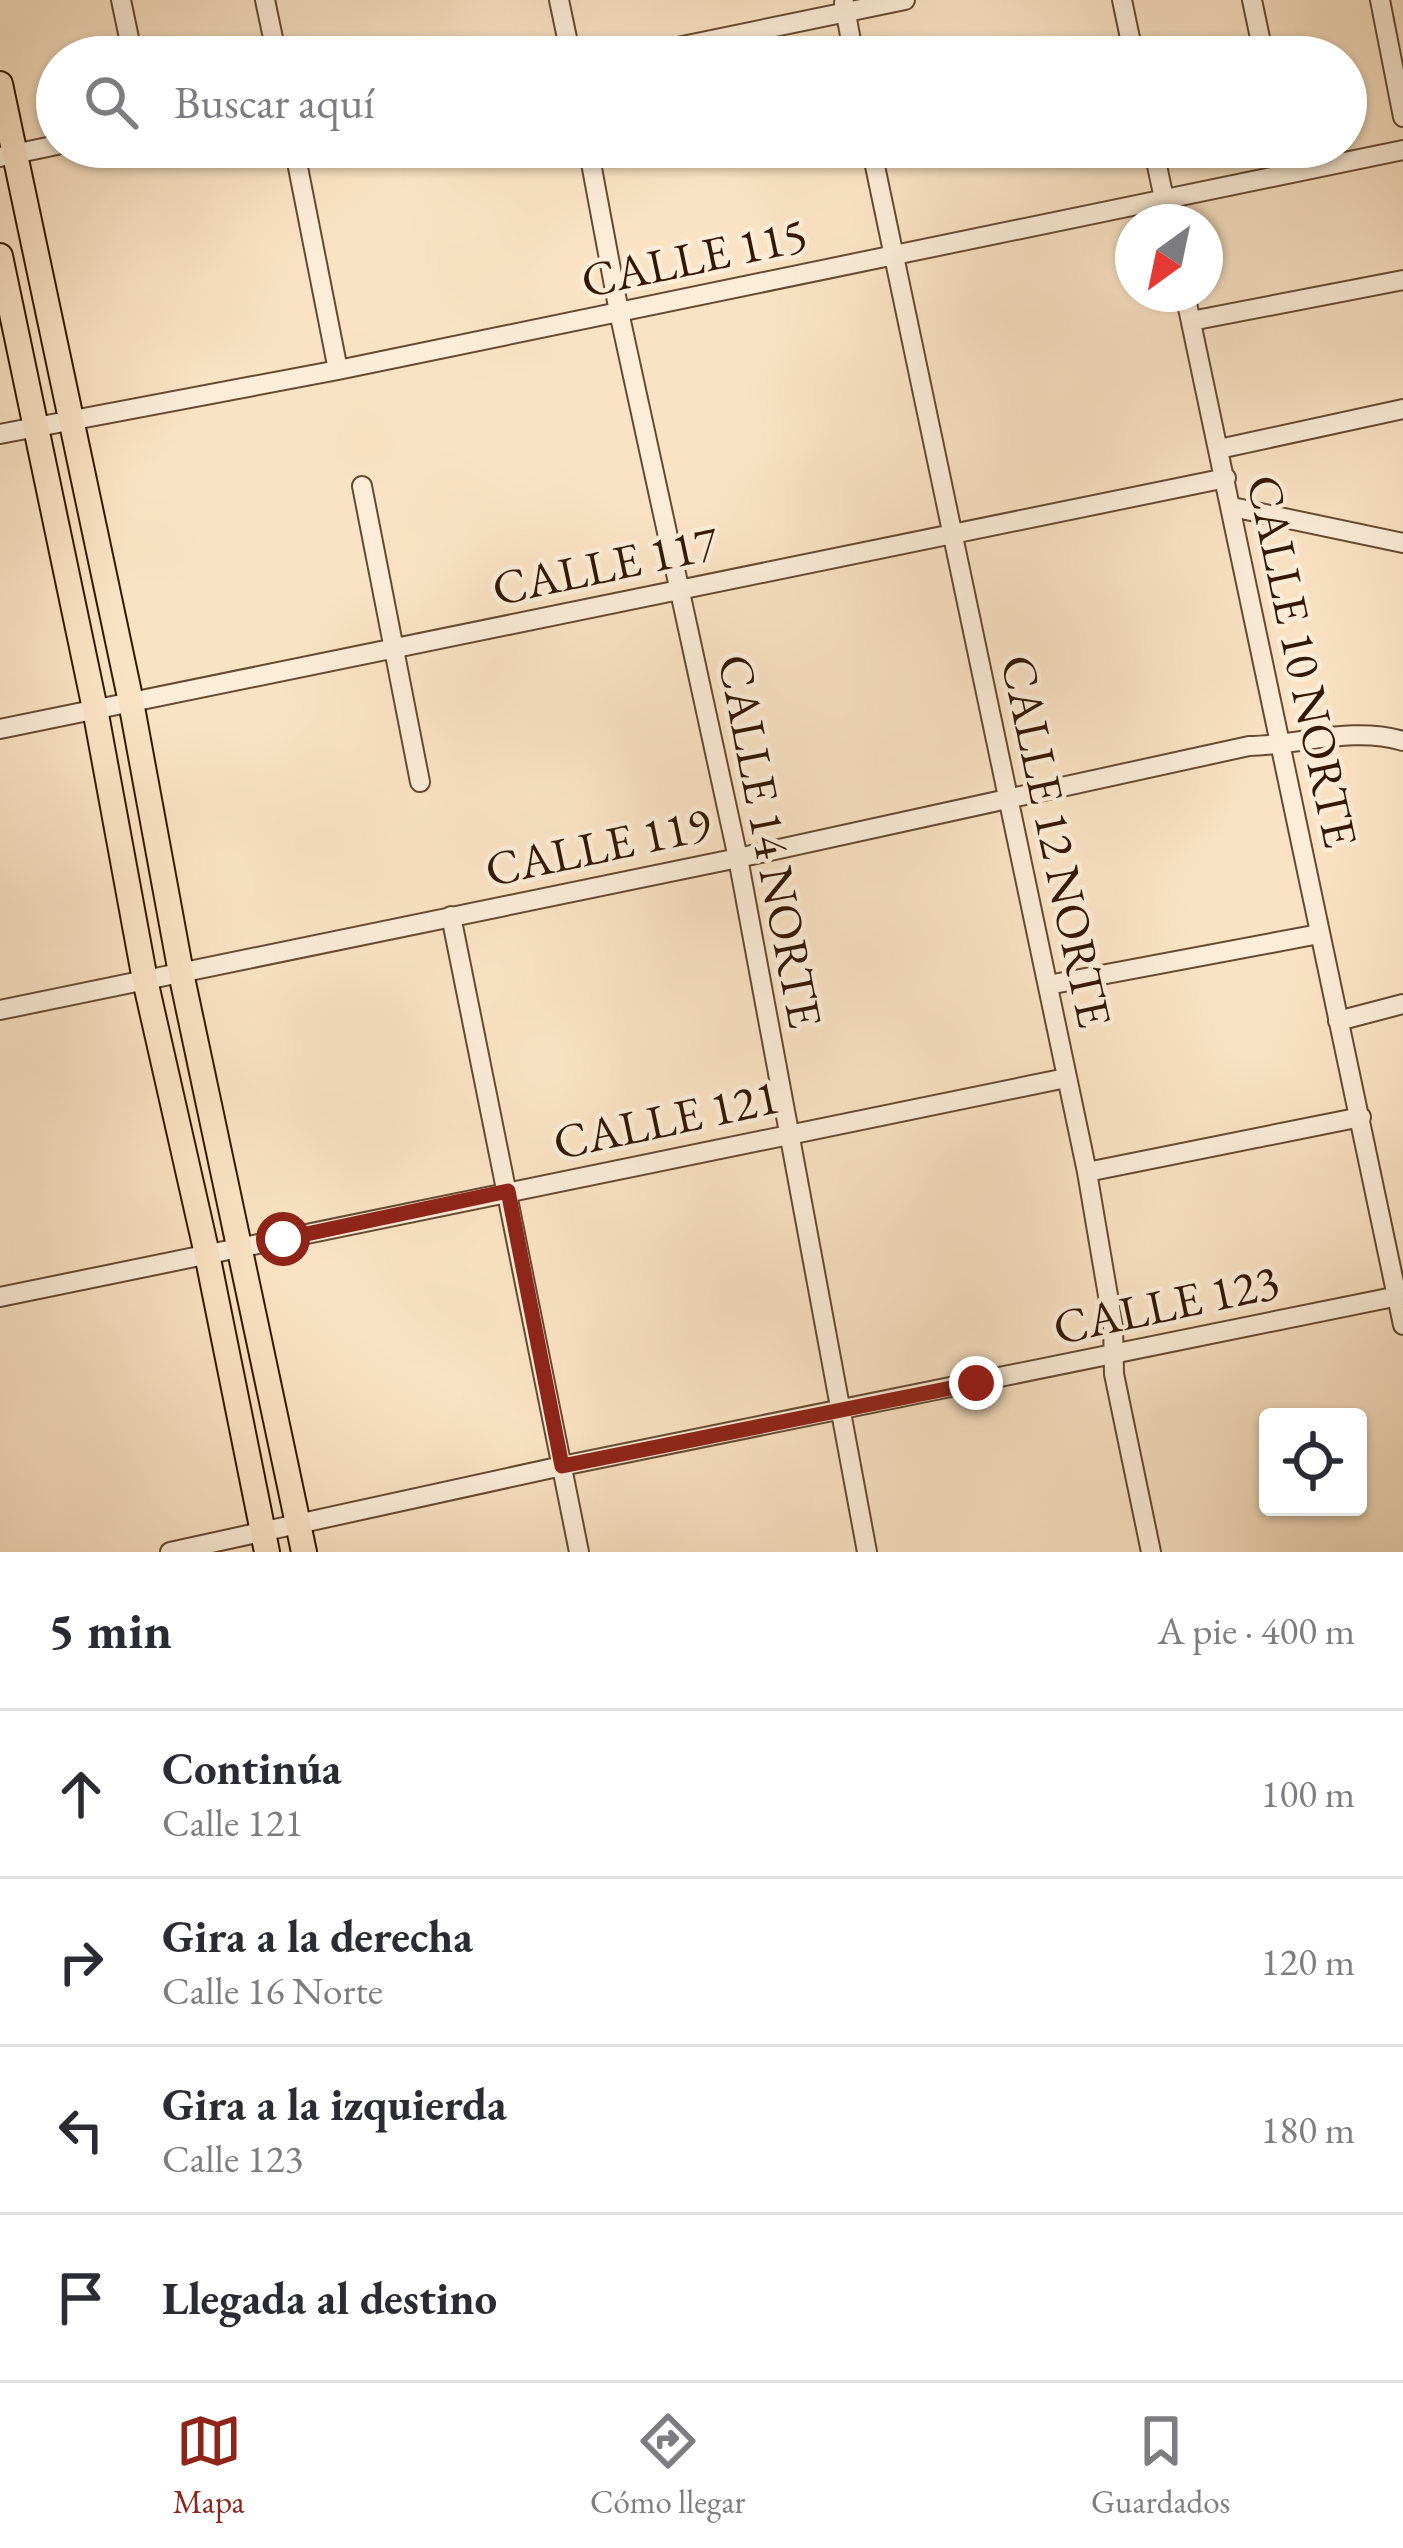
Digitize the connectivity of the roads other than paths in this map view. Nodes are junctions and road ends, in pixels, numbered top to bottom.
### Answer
1 (121, 0) edge
2 (265, 0) edge
3 (559, 0) edge
4 (905, 0) edge
5 (1122, 0) edge
6 (1252, 0) edge
7 (1380, 0) edge
8 (844, 6) edge
9 (129, 36) edge
10 (273, 36) edge
11 (567, 36) edge
12 (717, 36) edge
13 (850, 36) edge
14 (1130, 36) edge
15 (1260, 36) edge
16 (0, 84) edge
17 (1403, 117) edge
18 (1403, 150) edge
19 (7, 155) edge
20 (1367, 157) edge
21 (298, 168) edge
22 (592, 168) edge
23 (876, 168) edge
24 (1157, 168) edge
25 (1287, 168) edge
26 (1309, 168) edge
27 (1288, 172) junction
28 (1163, 198) junction
29 (1164, 204) edge
30 (892, 255) junction
31 (0, 256) edge
32 (1403, 280) edge
33 (619, 312) junction
34 (1189, 312) edge
35 (1191, 321) junction
36 (338, 370) junction
37 (1403, 410) edge
38 (72, 419) junction
39 (36, 427) junction
40 (0, 434) edge
41 (1219, 449) junction
42 (1226, 478) junction
43 (362, 486) dead end
44 (1232, 507) junction
45 (952, 534) junction
46 (1403, 543) edge
47 (680, 590) junction
48 (394, 648) junction
49 (130, 702) junction
50 (95, 709) junction
51 (0, 728) edge
52 (1403, 741) edge
53 (1281, 746) junction
54 (420, 782) dead end
55 (1008, 797) junction
56 (738, 857) junction
57 (451, 916) junction
58 (1319, 934) junction
59 (181, 973) junction
60 (145, 980) junction
61 (1048, 985) junction
62 (1403, 1004) edge
63 (0, 1010) edge
64 (1338, 1021) junction
65 (1066, 1078) junction
66 (1360, 1118) junction
67 (789, 1134) junction
68 (1087, 1172) junction
69 (508, 1191) junction
70 (238, 1248) junction
71 (207, 1254) junction
72 (1400, 1296) edge
73 (0, 1297) edge
74 (1403, 1325) edge
75 (1114, 1354) junction
76 (838, 1412) junction
77 (562, 1466) junction
78 (298, 1525) junction
79 (265, 1542) edge
80 (170, 1552) edge
81 (304, 1552) edge
82 (580, 1552) edge
83 (867, 1552) edge
84 (1151, 1552) edge

1 - 9 street
2 - 10 street
3 - 11 street
4 - 8 street
5 - 14 street
6 - 15 street
7 - 17 street
8 - 12 street
8 - 13 street
16 - 19 main road
18 - 20 street, CALLE 115
19 - 38 main road
21 - 36 street
22 - 33 street, CALLE 14 NORTE
23 - 30 street, CALLE 12 NORTE
24 - 28 street
25 - 27 street
26 - 27 street, CALLE 115
27 - 28 street, CALLE 115
28 - 29 street
28 - 30 street, CALLE 115
30 - 33 street, CALLE 115
30 - 45 street, CALLE 12 NORTE
31 - 39 main road
32 - 35 street
33 - 36 street, CALLE 115
33 - 47 street, CALLE 14 NORTE
34 - 35 street, CALLE 10 NORTE
35 - 41 street, CALLE 10 NORTE
36 - 38 street, CALLE 115
37 - 41 street
38 - 39 street, CALLE 115
38 - 49 main road
39 - 40 street, CALLE 115
39 - 50 main road
41 - 42 street, CALLE 10 NORTE
42 - 44 street, CALLE 10 NORTE
42 - 45 street, CALLE 117
43 - 48 street
44 - 46 street
44 - 53 street, CALLE 10 NORTE
45 - 47 street, CALLE 117
45 - 55 street, CALLE 12 NORTE
47 - 48 street, CALLE 117
47 - 56 street, CALLE 14 NORTE
48 - 49 street, CALLE 117
48 - 54 street
49 - 50 street, CALLE 117
49 - 59 main road
50 - 51 street, CALLE 117
50 - 60 main road
52 - 53 street, CALLE 119
53 - 55 street, CALLE 119
53 - 58 street, CALLE 10 NORTE
55 - 56 street, CALLE 119
55 - 61 street, CALLE 12 NORTE
56 - 57 street, CALLE 119
56 - 67 street, CALLE 14 NORTE
57 - 59 street, CALLE 119
57 - 69 street
58 - 61 street
58 - 64 street, CALLE 10 NORTE
59 - 60 street, CALLE 119
59 - 70 main road
60 - 63 street, CALLE 119
60 - 71 main road
61 - 65 street, CALLE 12 NORTE
62 - 64 street
64 - 66 street, CALLE 10 NORTE
65 - 67 street, CALLE 121
65 - 68 street, CALLE 12 NORTE
66 - 68 street
66 - 72 street, CALLE 10 NORTE
67 - 69 street, CALLE 121
67 - 76 street, CALLE 14 NORTE
68 - 75 street, CALLE 12 NORTE
69 - 70 street, CALLE 121
69 - 77 street
70 - 71 street, CALLE 121
70 - 78 main road
71 - 73 street, CALLE 121
71 - 79 main road
72 - 74 street, CALLE 10 NORTE
72 - 75 street, CALLE 123
75 - 76 street, CALLE 123
75 - 84 street, CALLE 12 NORTE
76 - 77 street, CALLE 123
76 - 83 street, CALLE 14 NORTE
77 - 78 street, CALLE 123
77 - 82 street
78 - 79 street, CALLE 123
78 - 81 main road
79 - 80 street, CALLE 123

